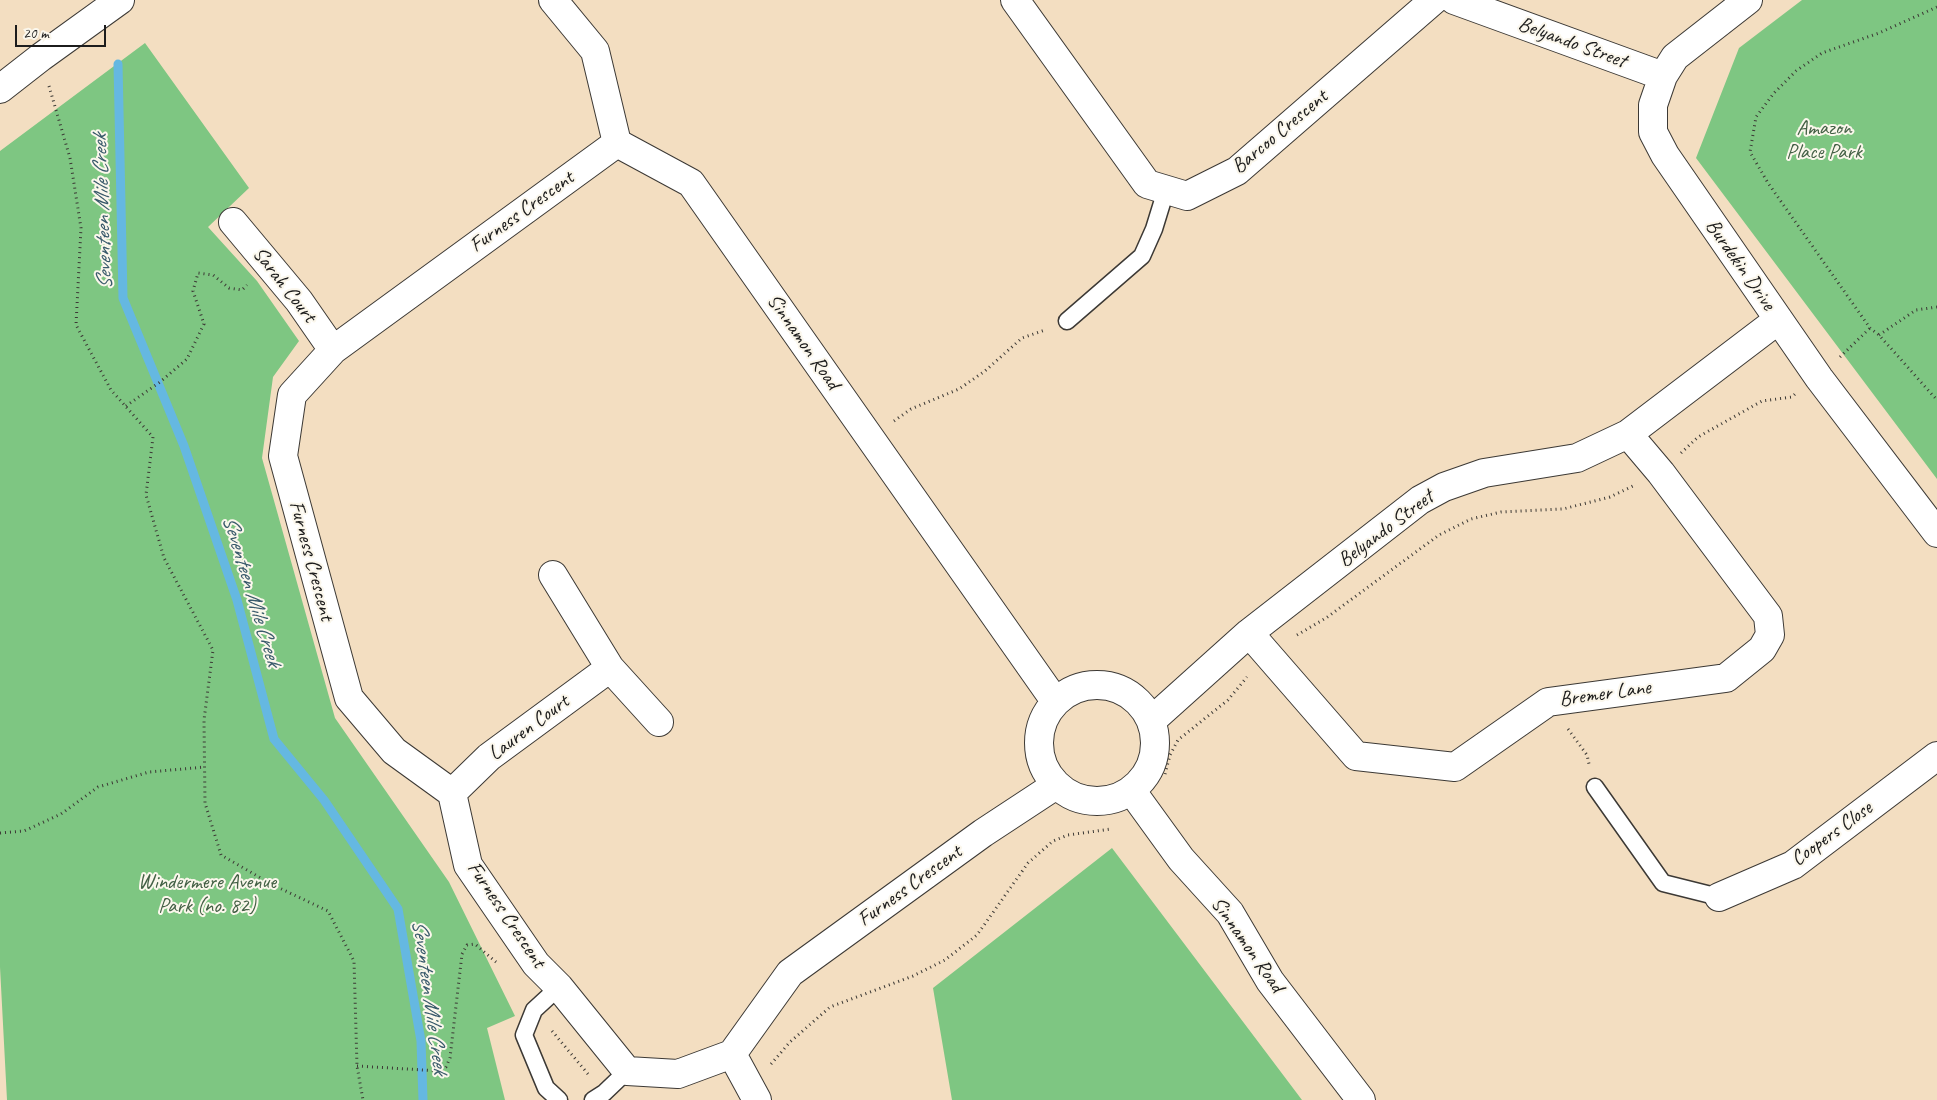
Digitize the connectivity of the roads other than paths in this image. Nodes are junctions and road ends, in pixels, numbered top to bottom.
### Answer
1 (553, 0) edge
2 (1015, 0) edge
3 (1434, 0) edge
4 (1454, 0) edge
5 (1748, 0) edge
6 (115, 2) edge
7 (1663, 76) junction
8 (0, 90) edge
9 (617, 143) junction
10 (1166, 190) junction
11 (233, 222) dead end
12 (1778, 320) junction
13 (1067, 321) road end
14 (333, 350) junction
15 (1628, 434) junction
16 (1937, 533) edge
17 (553, 575) dead end
18 (1249, 634) junction
19 (610, 668) junction
20 (1055, 701) junction
21 (1152, 721) junction
22 (660, 722) dead end
23 (1937, 756) edge
24 (1056, 785) junction
25 (1595, 787) road end
26 (1131, 790) junction
27 (452, 793) junction
28 (1719, 897) joint
29 (559, 987) junction
30 (732, 1054) junction
31 (627, 1072) junction
32 (754, 1094) edge
33 (559, 1100) edge
34 (593, 1100) edge
35 (1361, 1100) edge

1 - 9 street
2 - 10 street, Barcoo Crescent
3 - 10 street, Barcoo Crescent
4 - 7 street, Belyando Street
5 - 7 street, Burdekin Drive
6 - 8 street
7 - 12 street, Burdekin Drive
9 - 14 street, Furness Crescent
9 - 20 street, Sinnamon Road
10 - 13 lane
11 - 14 street, Sarah Court
12 - 15 street, Belyando Street
12 - 16 street, Burdekin Drive
14 - 27 street, Furness Crescent
15 - 18 street, Belyando Street
15 - 18 street, Bremer Lane
17 - 19 street
18 - 21 street, Belyando Street
19 - 22 street
19 - 27 street, Lauren Court
20 - 21 street
20 - 24 street
21 - 26 street
23 - 28 street, Coopers Close
24 - 26 street
24 - 30 street, Furness Crescent
25 - 28 lane
26 - 35 street, Sinnamon Road
27 - 29 street, Furness Crescent
29 - 31 street, Furness Crescent
29 - 33 lane
30 - 31 street
30 - 32 street
31 - 34 lane

